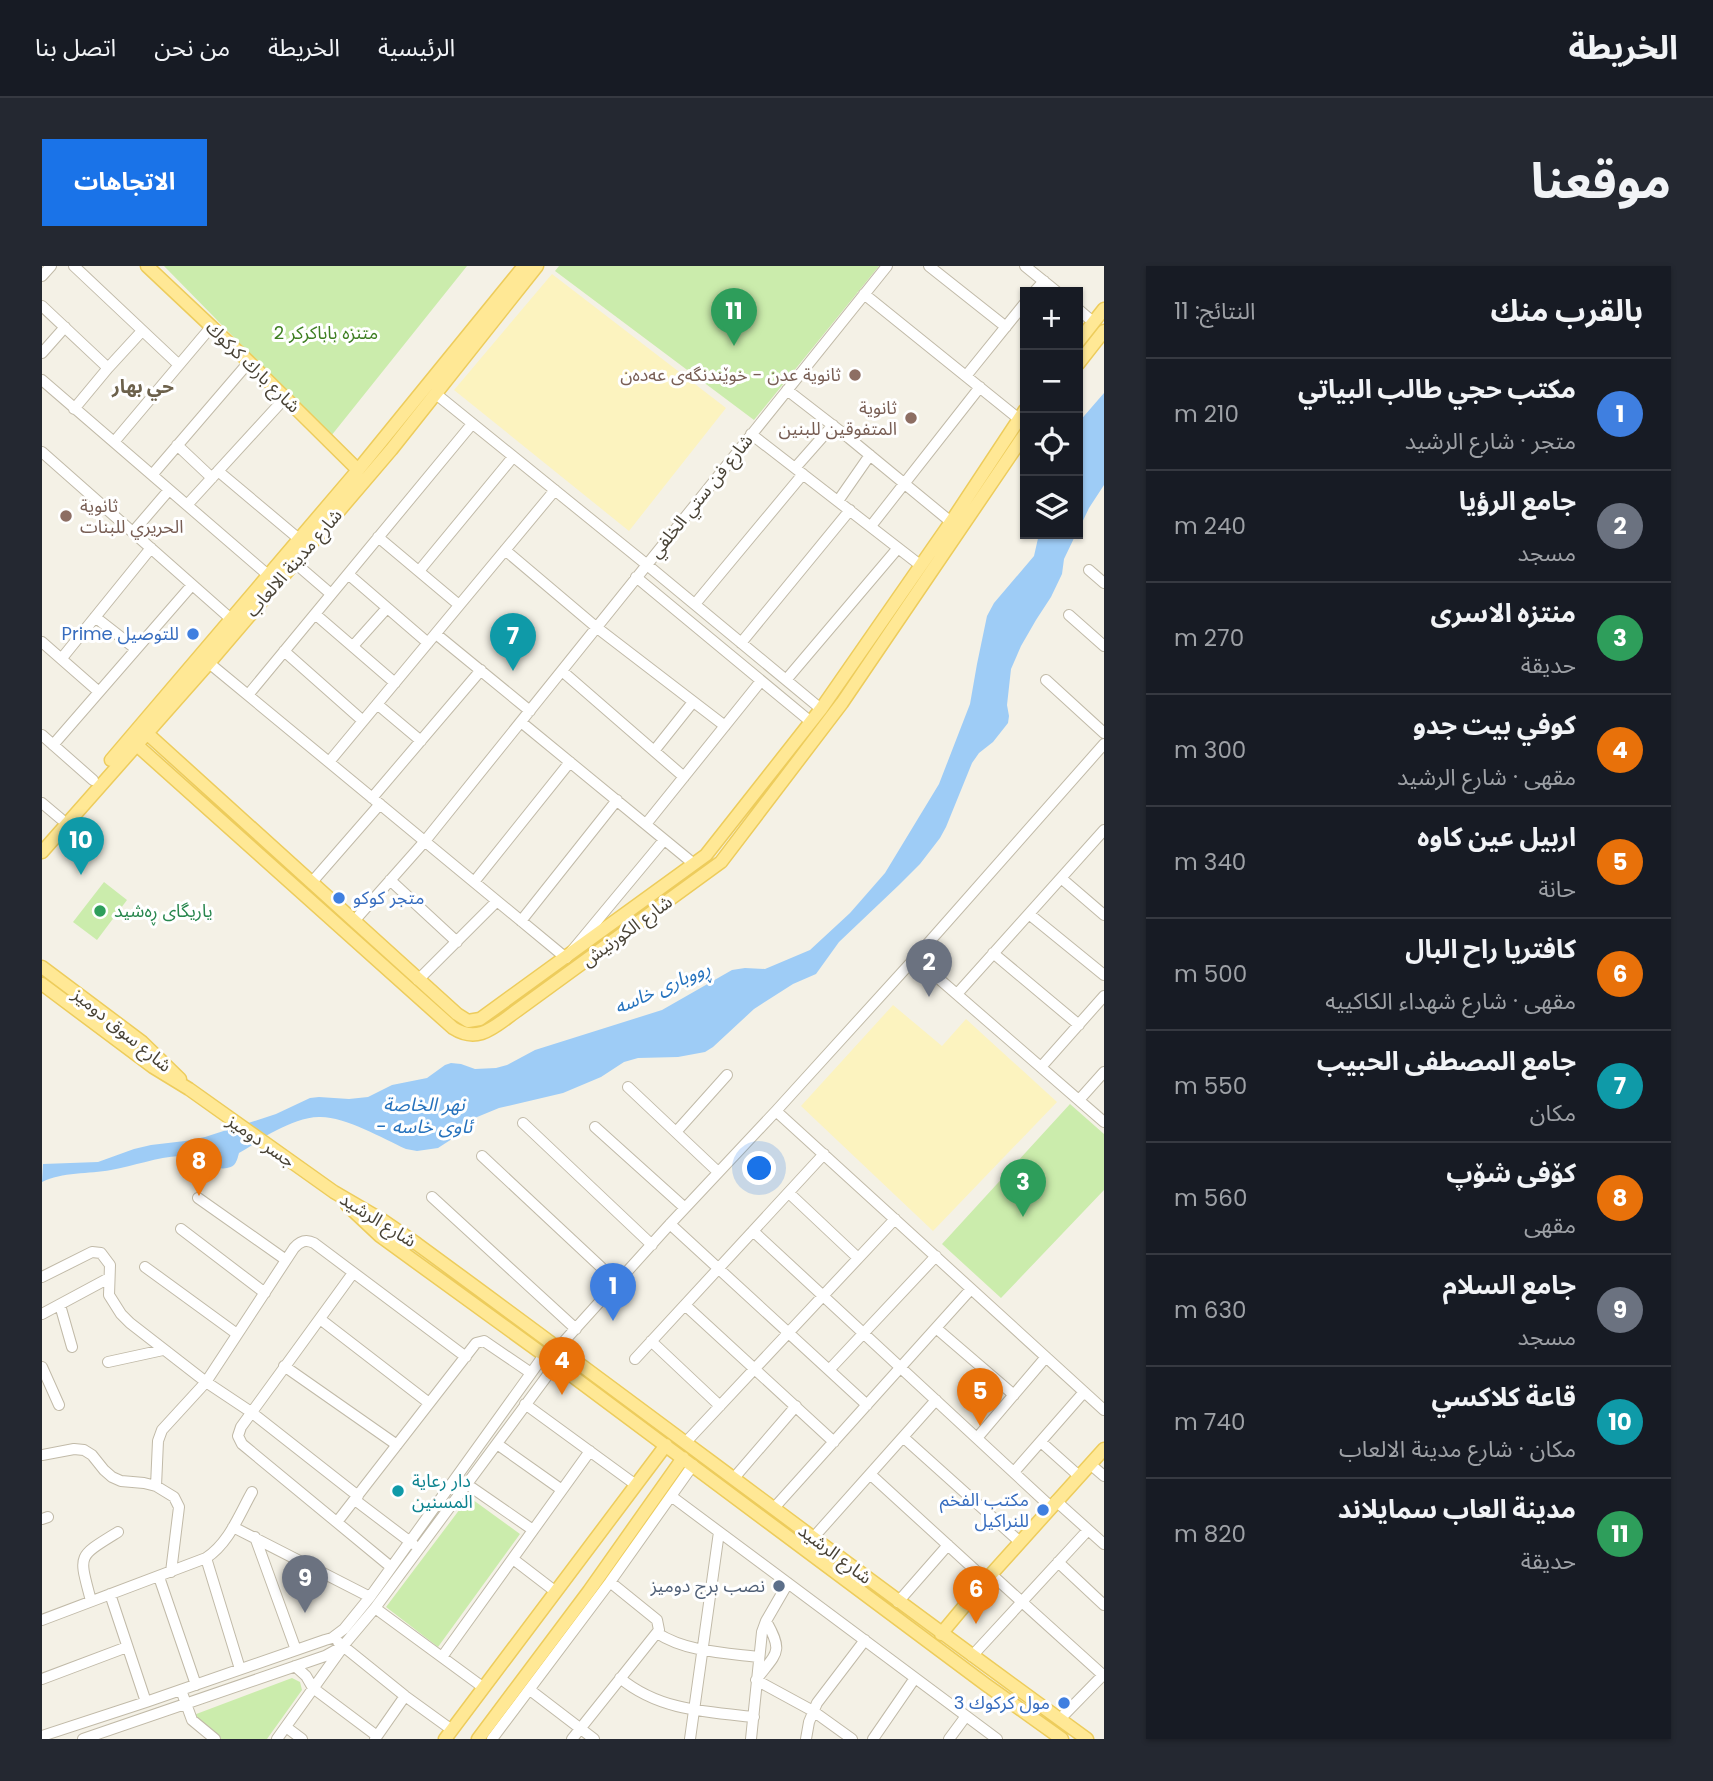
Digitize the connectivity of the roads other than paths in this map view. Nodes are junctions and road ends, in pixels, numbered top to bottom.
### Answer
1 (51, 266) edge
2 (74, 266) edge
3 (147, 266) edge
4 (524, 266) edge
5 (537, 266) edge
6 (887, 266) edge
7 (929, 266) edge
8 (1025, 266) edge
9 (42, 276) edge
10 (1044, 281) junction
11 (1039, 287) edge
12 (1051, 287) edge
13 (864, 294) junction
14 (42, 306) edge
15 (1020, 309) edge
16 (1104, 309) edge
17 (1083, 313) edge
18 (1093, 322) junction
19 (65, 327) junction
20 (211, 327) junction
21 (1006, 327) junction
22 (142, 331) junction
23 (1104, 331) edge
24 (1083, 335) edge
25 (465, 347) junction
26 (42, 353) edge
27 (1083, 357) edge
28 (249, 362) junction
29 (179, 365) junction
30 (108, 368) junction
31 (966, 376) junction
32 (42, 380) edge
33 (980, 387) junction
34 (788, 390) junction
35 (436, 394) junction
36 (285, 398) junction
37 (74, 409) junction
38 (1020, 413) edge
39 (1020, 417) edge
40 (472, 424) junction
41 (833, 425) junction
42 (751, 434) junction
43 (114, 442) junction
44 (1020, 442) edge
45 (177, 445) junction
46 (42, 452) edge
47 (870, 455) junction
48 (513, 457) junction
49 (358, 470) junction
50 (799, 471) junction
51 (152, 475) junction
52 (215, 475) junction
53 (904, 483) junction
54 (169, 490) junction
55 (555, 490) junction
56 (838, 501) junction
57 (187, 505) junction
58 (850, 510) junction
59 (330, 512) junction
60 (951, 522) junction
61 (871, 526) junction
62 (133, 532) junction
63 (379, 537) junction
64 (299, 539) junction
65 (151, 548) junction
66 (898, 548) junction
67 (505, 550) junction
68 (295, 563) junction
69 (646, 564) junction
70 (920, 565) junction
71 (1089, 570) dead end
72 (419, 571) junction
73 (348, 574) junction
74 (268, 575) junction
75 (636, 577) junction
76 (1104, 583) edge
77 (192, 584) junction
78 (331, 594) junction
79 (695, 604) junction
80 (459, 605) junction
81 (387, 608) junction
82 (315, 614) junction
83 (1069, 615) dead end
84 (95, 617) junction
85 (231, 619) junction
86 (879, 624) junction
87 (596, 627) junction
88 (891, 632) junction
89 (436, 634) junction
90 (42, 642) edge
91 (428, 643) junction
92 (741, 643) junction
93 (353, 646) junction
94 (1104, 646) edge
95 (136, 649) junction
96 (284, 652) junction
97 (62, 658) junction
98 (209, 663) junction
99 (481, 670) junction
100 (562, 671) junction
101 (786, 680) junction
102 (1046, 680) dead end
103 (761, 681) junction
104 (395, 683) junction
105 (99, 692) junction
106 (248, 695) junction
107 (694, 702) junction
108 (377, 704) junction
109 (821, 709) junction
110 (530, 711) junction
111 (363, 721) junction
112 (521, 722) junction
113 (811, 722) junction
114 (725, 726) junction
115 (143, 731) junction
116 (1104, 733) edge
117 (42, 736) edge
118 (421, 741) junction
119 (133, 742) junction
120 (1104, 744) edge
121 (53, 745) junction
122 (654, 751) junction
123 (329, 762) junction
124 (570, 762) junction
125 (684, 777) junction
126 (93, 780) junction
127 (617, 800) junction
128 (376, 801) junction
129 (42, 803) edge
130 (737, 816) junction
131 (61, 819) junction
132 (646, 824) junction
133 (749, 825) junction
134 (1102, 836) edge
135 (664, 839) junction
136 (42, 840) edge
137 (425, 841) junction
138 (275, 848) junction
139 (42, 852) edge
140 (264, 859) junction
141 (694, 864) junction
142 (1061, 878) junction
143 (390, 880) junction
144 (312, 882) junction
145 (474, 882) junction
146 (497, 901) junction
147 (1029, 914) junction
148 (1104, 915) edge
149 (355, 920) junction
150 (521, 921) junction
151 (457, 942) junction
152 (993, 953) junction
153 (566, 958) junction
154 (915, 958) junction
155 (42, 967) edge
156 (1104, 975) edge
157 (418, 980) junction
158 (42, 984) edge
159 (957, 994) junction
160 (1104, 996) edge
161 (1079, 1025) junction
162 (1041, 1067) junction
163 (1104, 1072) edge
164 (727, 1075) dead end
165 (628, 1087) dead end
166 (189, 1089) junction
167 (1079, 1100) junction
168 (776, 1111) junction
169 (1104, 1122) edge
170 (523, 1123) dead end
171 (595, 1126) dead end
172 (676, 1132) junction
173 (824, 1154) junction
174 (482, 1156) dead end
175 (718, 1172) junction
176 (334, 1192) joint
177 (789, 1193) junction
178 (198, 1198) dead end
179 (432, 1198) dead end
180 (685, 1208) junction
181 (895, 1219) junction
182 (670, 1224) junction
183 (181, 1229) dead end
184 (753, 1231) junction
185 (652, 1245) junction
186 (936, 1256) junction
187 (858, 1258) junction
188 (286, 1260) junction
189 (145, 1267) dead end
190 (719, 1268) junction
191 (353, 1273) junction
192 (42, 1277) edge
193 (109, 1278) junction
194 (618, 1283) junction
195 (971, 1289) junction
196 (265, 1293) junction
197 (823, 1296) junction
198 (60, 1305) junction
199 (685, 1305) junction
200 (42, 1314) edge
201 (320, 1319) junction
202 (936, 1328) junction
203 (576, 1329) junction
204 (788, 1333) junction
205 (863, 1333) junction
206 (237, 1334) junction
207 (652, 1341) junction
208 (72, 1347) dead end
209 (163, 1350) junction
210 (555, 1350) junction
211 (466, 1357) junction
212 (1046, 1357) junction
213 (635, 1359) dead end
214 (108, 1362) dead end
215 (556, 1363) junction
216 (284, 1366) junction
217 (42, 1367) edge
218 (901, 1367) junction
219 (755, 1369) junction
220 (828, 1370) junction
221 (531, 1373) junction
222 (206, 1382) junction
223 (1084, 1392) junction
224 (1014, 1395) junction
225 (936, 1400) junction
226 (509, 1403) junction
227 (429, 1404) junction
228 (59, 1405) dead end
229 (867, 1405) junction
230 (720, 1406) junction
231 (796, 1406) junction
232 (523, 1408) junction
233 (1104, 1410) edge
234 (251, 1412) junction
235 (903, 1437) junction
236 (977, 1438) junction
237 (686, 1442) junction
238 (834, 1442) junction
239 (1041, 1442) junction
240 (497, 1444) junction
241 (397, 1445) junction
242 (663, 1449) junction
243 (1104, 1449) edge
244 (590, 1451) junction
245 (42, 1455) edge
246 (685, 1463) junction
247 (1090, 1464) junction
248 (1014, 1472) junction
249 (870, 1474) junction
250 (1079, 1476) junction
251 (1104, 1476) edge
252 (734, 1478) junction
253 (468, 1485) junction
254 (636, 1485) junction
255 (156, 1486) junction
256 (562, 1490) junction
257 (252, 1492) dead end
258 (671, 1496) junction
259 (356, 1498) junction
260 (1054, 1504) junction
261 (774, 1508) junction
262 (337, 1522) junction
263 (233, 1527) junction
264 (533, 1530) junction
265 (1088, 1530) junction
266 (118, 1532) dead end
267 (719, 1532) junction
268 (255, 1537) junction
269 (813, 1538) junction
270 (409, 1542) junction
271 (1020, 1542) junction
272 (1104, 1544) edge
273 (948, 1545) junction
274 (419, 1549) junction
275 (206, 1558) junction
276 (513, 1559) junction
277 (832, 1561) junction
278 (1058, 1562) junction
279 (391, 1567) junction
280 (613, 1567) junction
281 (171, 1572) junction
282 (159, 1577) junction
283 (988, 1577) junction
284 (610, 1582) junction
285 (788, 1583) junction
286 (556, 1592) junction
287 (110, 1594) junction
288 (370, 1597) junction
289 (91, 1601) junction
290 (898, 1602) junction
291 (1020, 1602) junction
292 (1104, 1605) edge
293 (374, 1608) junction
294 (42, 1620) edge
295 (766, 1621) junction
296 (657, 1633) junction
297 (941, 1634) junction
298 (332, 1637) junction
299 (865, 1640) junction
300 (343, 1646) junction
301 (127, 1647) junction
302 (702, 1649) junction
303 (296, 1650) junction
304 (972, 1656) junction
305 (442, 1657) junction
306 (759, 1657) junction
307 (295, 1666) junction
308 (240, 1669) junction
309 (1104, 1675) edge
310 (620, 1678) junction
311 (915, 1678) junction
312 (42, 1679) edge
313 (756, 1679) junction
314 (196, 1685) junction
315 (313, 1688) junction
316 (484, 1688) junction
317 (181, 1690) junction
318 (530, 1690) junction
319 (405, 1696) junction
320 (146, 1702) junction
321 (186, 1704) junction
322 (694, 1710) junction
323 (813, 1711) junction
324 (966, 1716) junction
325 (754, 1717) junction
326 (1060, 1719) junction
327 (286, 1727) junction
328 (580, 1728) junction
329 (449, 1735) edge
330 (42, 1736) edge
331 (376, 1738) edge
332 (83, 1739) edge
333 (215, 1739) edge
334 (277, 1739) edge
335 (302, 1739) edge
336 (478, 1739) edge
337 (492, 1739) edge
338 (572, 1739) edge
339 (594, 1739) edge
340 (690, 1739) edge
341 (751, 1739) edge
342 (806, 1739) edge
343 (852, 1739) edge
344 (873, 1739) edge
345 (949, 1739) edge
346 (997, 1739) edge
347 (1062, 1739) edge
348 (1087, 1739) edge

1 - 9 street
2 - 22 street
3 - 20 main road, شارع بارك كركوك
4 - 25 main road, شارع مدينة الالعاب
5 - 25 main road, شارع مدينة الالعاب
6 - 13 street, شارع فن ستي الخلفي
7 - 21 street
8 - 10 street
10 - 11 street
10 - 12 street
13 - 31 street
13 - 34 street, شارع فن ستي الخلفي
14 - 19 street
15 - 21 street
16 - 18 main road
17 - 18 street
18 - 24 main road
19 - 26 street
19 - 30 street
20 - 28 main road, شارع بارك كركوك
20 - 29 street
21 - 31 street
22 - 29 street
22 - 30 street
23 - 27 main road
25 - 35 main road, شارع مدينة الالعاب
25 - 49 main road, شارع مدينة الالعاب
28 - 36 main road, شارع بارك كركوك
28 - 45 street
29 - 43 street
30 - 37 street
31 - 33 street
32 - 37 street
33 - 38 street
33 - 53 street
34 - 41 street
34 - 42 street, شارع فن ستي الخلفي
35 - 40 street
35 - 59 main road, شارع مدينة الالعاب
36 - 49 main road, شارع بارك كركوك
36 - 52 street
37 - 43 street
39 - 60 main road, شارع الكورنيش
40 - 48 street
40 - 63 street
41 - 47 street
41 - 50 street
42 - 50 street
42 - 69 street, شارع فن ستي الخلفي
43 - 51 street
44 - 88 main road, شارع الكورنيش
45 - 51 street
45 - 52 street
46 - 62 street
47 - 53 street
47 - 56 street
48 - 55 street
48 - 72 street
49 - 59 main road, شارع مدينة الالعاب
50 - 56 street
50 - 79 street
51 - 54 street
52 - 57 street
52 - 64 street
53 - 60 street
53 - 61 street
54 - 57 street
54 - 62 street
55 - 67 street
55 - 69 street
56 - 58 street
57 - 74 street
58 - 61 street
58 - 92 street
59 - 64 main road, شارع مدينة الالعاب
59 - 68 main road, شارع مدينة الالعاب
60 - 70 main road, شارع الكورنيش
61 - 66 street
62 - 65 street
63 - 72 street
63 - 73 street
64 - 74 main road, شارع مدينة الالعاب
65 - 77 street
65 - 84 street
66 - 70 street
66 - 101 street
67 - 80 street
67 - 87 street
68 - 78 street
68 - 98 main road, شارع مدينة الالعاب
69 - 75 street, شارع فن ستي الخلفي
69 - 79 street
70 - 86 main road, شارع الكورنيش
71 - 76 street
72 - 80 street
73 - 78 street
73 - 81 street
74 - 85 main road, شارع مدينة الالعاب
75 - 87 street, شارع فن ستي الخلفي
75 - 103 street
77 - 85 street
77 - 95 street
78 - 82 street
79 - 92 street
80 - 89 street
81 - 91 street
81 - 93 street
82 - 93 street
82 - 96 street
83 - 94 street
84 - 95 street
84 - 97 street
85 - 115 main road, شارع مدينة الالعاب
86 - 88 main road
86 - 109 main road, شارع الكورنيش
87 - 100 street, شارع فن ستي الخلفي
87 - 107 street
88 - 133 main road, شارع الكورنيش
89 - 91 street
89 - 99 street
90 - 97 street
91 - 104 street
92 - 101 street
93 - 104 street
95 - 105 street
96 - 106 street
96 - 111 street
97 - 105 street
98 - 106 street
98 - 115 main road, شارع مدينة الالعاب
99 - 110 street
99 - 118 street
100 - 110 street, شارع فن ستي الخلفي
100 - 122 street
101 - 109 street
102 - 116 street
103 - 113 street
103 - 114 street
104 - 108 street
105 - 121 street
106 - 123 street
107 - 114 street
107 - 122 street
108 - 111 street
108 - 118 street
109 - 113 main road, شارع الكورنيش
110 - 112 street, شارع فن ستي الخلفي
111 - 123 street
112 - 124 street
112 - 137 street, شارع فن ستي الخلفي
113 - 130 main road, شارع الكورنيش
114 - 125 street
115 - 119 main road, شارع مدينة الالعاب
115 - 138 main road, شارع الكورنيش
117 - 121 street
118 - 128 street
119 - 126 main road, شارع مدينة الالعاب
119 - 139 main road, شارع مدينة الالعاب
119 - 140 main road, شارع الكورنيش
120 - 154 street
121 - 126 street
122 - 125 street
123 - 128 street
124 - 127 street
124 - 145 street
125 - 132 street
126 - 131 main road, شارع مدينة الالعاب
127 - 132 street
127 - 150 street
128 - 137 street
128 - 144 street
129 - 131 street
130 - 133 main road
130 - 141 main road, شارع الكورنيش
131 - 136 main road, شارع مدينة الالعاب
132 - 135 street
133 - 140 main road, شارع الكورنيش
134 - 142 street
135 - 141 street
135 - 153 street
137 - 143 street, شارع فن ستي الخلفي
137 - 145 street
138 - 140 main road
138 - 144 main road, شارع الكورنيش
141 - 153 main road, شارع الكورنيش
142 - 147 street
142 - 148 street
143 - 149 street, شارع فن ستي الخلفي
143 - 151 street
144 - 149 main road, شارع الكورنيش
145 - 146 street
146 - 150 street
146 - 151 street
147 - 152 street
147 - 156 street
149 - 157 main road, شارع الكورنيش
150 - 153 street
151 - 157 street
152 - 159 street
152 - 161 street
153 - 157 main road, شارع الكورنيش
154 - 159 street
154 - 168 street
155 - 166 main road, شارع سوق دوميز
158 - 166 main road, شارع سوق دوميز
159 - 162 street
160 - 161 street
161 - 162 street
162 - 167 street
163 - 167 street
164 - 172 street
165 - 172 street
166 - 176 main road, جسر دوميز
167 - 169 street
168 - 173 street
168 - 175 street
170 - 185 street
171 - 180 street
172 - 175 street
173 - 177 street
173 - 181 street
174 - 194 street
175 - 180 street
176 - 210 main road, شارع الرشيد
177 - 184 street
177 - 187 street
178 - 188 street
179 - 203 street
180 - 182 street
181 - 186 street
181 - 187 street
182 - 185 street
182 - 190 street
183 - 196 street
184 - 190 street
184 - 197 street
185 - 194 street
186 - 195 street
186 - 205 street
187 - 197 street
188 - 191 street
188 - 196 street
189 - 206 street
190 - 199 street
190 - 204 street
191 - 201 street
191 - 211 street
192 - 193 street
193 - 198 street
193 - 209 street
194 - 203 street
195 - 202 street
195 - 212 street
196 - 206 street
197 - 204 street
197 - 205 street
198 - 200 street
198 - 208 street
199 - 207 street
199 - 219 street
201 - 216 street
201 - 227 street
202 - 218 street
202 - 224 street
203 - 210 street
204 - 219 street
204 - 220 street
205 - 218 street
205 - 220 street
206 - 222 street
207 - 213 street
207 - 230 street
209 - 214 street
209 - 222 street
210 - 215 main road, شارع الرشيد
210 - 221 street
210 - 237 main road, شارع الرشيد
211 - 221 street
211 - 227 street
212 - 223 street
212 - 224 street
215 - 232 street
215 - 242 main road, شارع الرشيد
216 - 234 street
216 - 241 street
217 - 228 street
218 - 225 street
218 - 229 street
219 - 230 street
219 - 231 street
220 - 229 street
221 - 226 street
222 - 234 street
222 - 255 street
223 - 233 street
223 - 239 street
224 - 236 street
225 - 235 street
225 - 236 street
226 - 232 street
226 - 270 street
227 - 241 street
229 - 238 street
230 - 237 street
231 - 238 street
231 - 252 street
232 - 240 street
232 - 244 street
234 - 259 street
234 - 262 street
235 - 249 street
235 - 271 street
236 - 248 street
237 - 252 main road, شارع الرشيد
238 - 261 street
239 - 248 street
239 - 250 street
240 - 253 street
240 - 256 street
241 - 259 street
242 - 246 main road, شارع الرشيد
242 - 254 main road
243 - 247 main road
244 - 254 street
244 - 256 street
245 - 255 street
246 - 258 street
246 - 277 main road, شارع الرشيد
246 - 280 main road
247 - 250 main road
247 - 251 street
248 - 260 street
249 - 269 street
249 - 273 street
250 - 260 main road
252 - 261 main road, شارع الرشيد
253 - 264 street
253 - 274 street
254 - 286 main road
255 - 281 street
256 - 264 street
257 - 263 street
258 - 267 street
258 - 280 street
259 - 262 street
259 - 270 street
260 - 265 street
260 - 271 main road
261 - 269 main road, شارع الرشيد
262 - 279 street
263 - 268 street
263 - 275 street
264 - 276 street
265 - 272 street
265 - 278 street
266 - 289 street
267 - 285 street
267 - 302 street
268 - 288 street
268 - 303 street
269 - 277 main road, شارع الرشيد
270 - 274 street
270 - 279 street
271 - 283 main road
273 - 283 street
273 - 290 street
274 - 293 street
275 - 281 street
275 - 308 street
276 - 286 street
276 - 305 street
277 - 290 main road, شارع الرشيد
277 - 347 main road, شارع الرشيد
278 - 291 street
278 - 292 street
279 - 288 street
280 - 284 street
280 - 336 main road
281 - 282 street
282 - 287 street
282 - 314 street
283 - 291 street
283 - 297 main road
284 - 296 street
284 - 318 street
285 - 295 street
285 - 299 street
286 - 316 main road
287 - 289 street
287 - 301 street
288 - 298 street
289 - 294 street
290 - 297 main road, شارع الرشيد
291 - 304 street
291 - 309 street
293 - 300 street
293 - 305 street
295 - 306 street
295 - 313 street
296 - 302 street
296 - 310 street
297 - 304 main road, شارع الرشيد
298 - 300 street
298 - 303 street
299 - 311 street
299 - 323 street
300 - 307 street
300 - 315 street
300 - 319 street
301 - 312 street
301 - 320 street
302 - 306 street
302 - 322 street
303 - 308 street
304 - 326 main road, شارع الرشيد
305 - 316 street
306 - 313 street
307 - 315 street
307 - 321 street
308 - 314 street
309 - 326 street
310 - 322 street
310 - 328 street
311 - 324 street
311 - 344 street
313 - 323 street
313 - 325 street
314 - 317 street
315 - 327 street
315 - 331 street
316 - 329 main road
317 - 320 street
317 - 321 street
318 - 328 street
318 - 337 street
319 - 329 street
319 - 331 street
320 - 330 street
321 - 332 street
321 - 333 street
322 - 325 street
322 - 340 street
323 - 342 street
323 - 343 street
324 - 345 street
324 - 346 street
325 - 341 street
326 - 348 main road, شارع الرشيد
327 - 334 street
327 - 335 street
328 - 338 street
328 - 339 street

